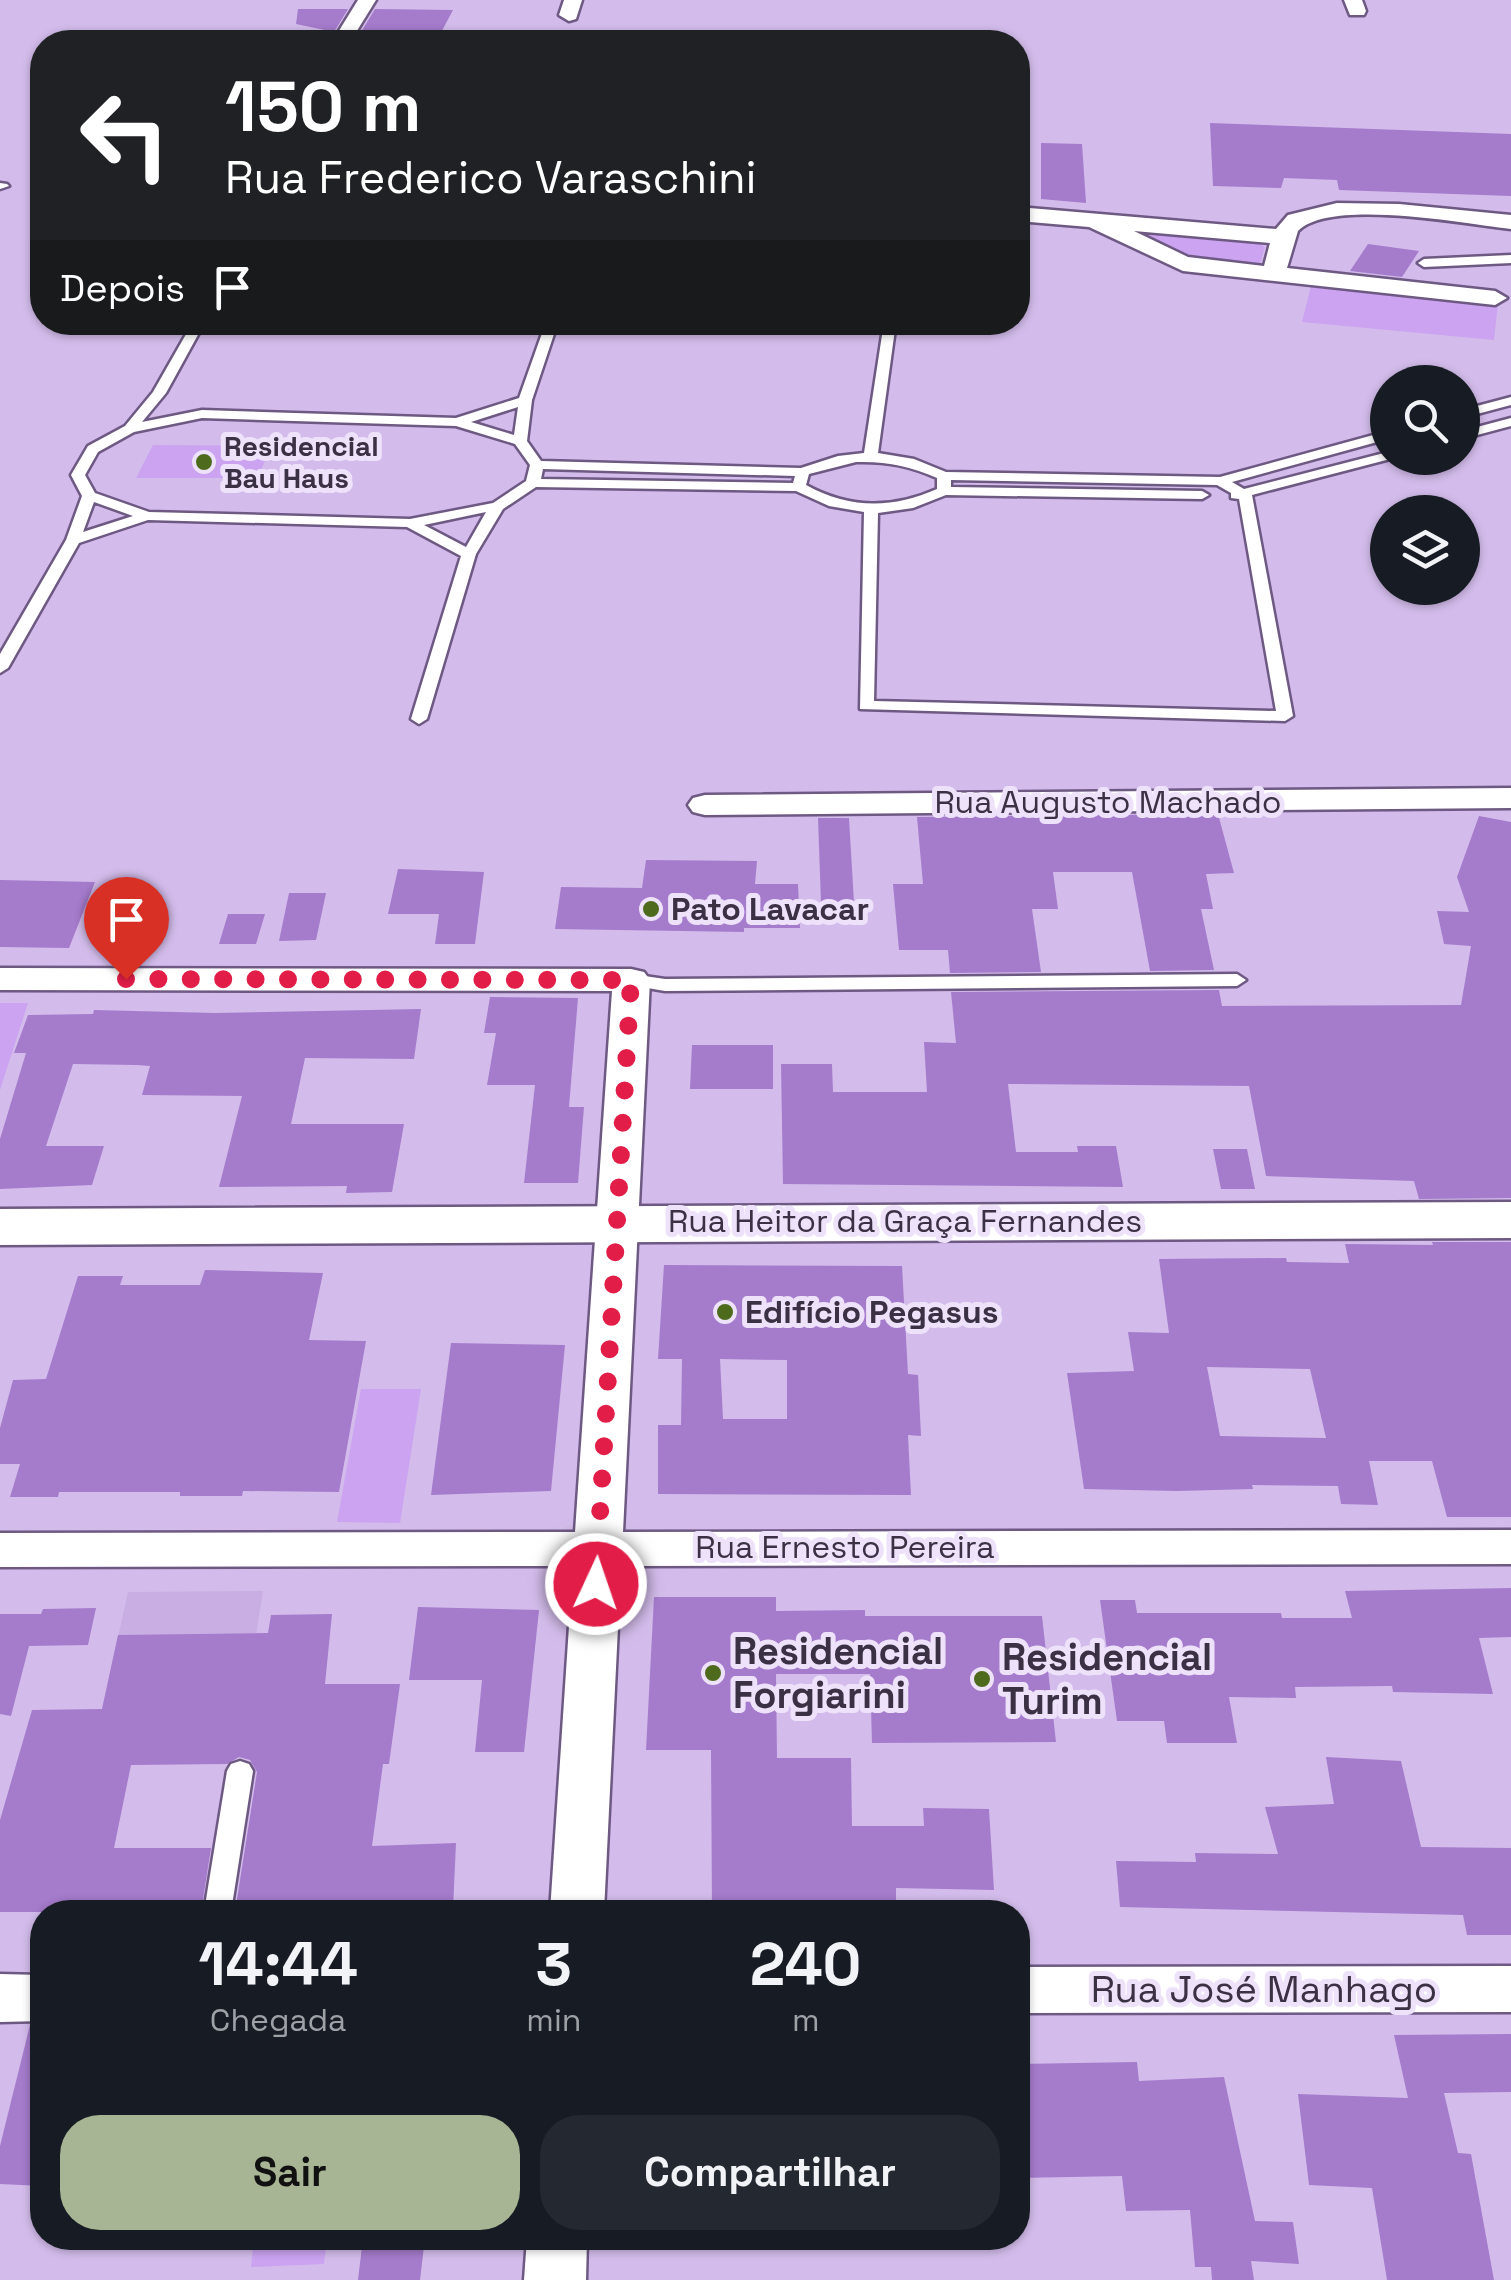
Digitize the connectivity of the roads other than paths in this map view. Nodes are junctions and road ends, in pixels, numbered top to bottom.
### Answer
1 (366, 0) edge
2 (348, 30) edge
3 (1030, 215) edge
4 (1093, 220) junction
5 (1511, 222) edge
6 (1283, 237) junction
7 (1511, 260) edge
8 (1424, 262) dead end
9 (1273, 276) junction
10 (1495, 298) dead end
11 (192, 335) edge
12 (547, 335) edge
13 (888, 335) edge
14 (159, 393) junction
15 (524, 400) junction
16 (1511, 400) edge
17 (1480, 409) edge
18 (202, 414) junction
19 (457, 422) junction
20 (1511, 422) edge
21 (130, 429) junction
22 (1480, 431) edge
23 (1370, 439) edge
24 (520, 441) junction
25 (870, 456) junction
26 (1370, 461) edge
27 (537, 465) junction
28 (803, 472) junction
29 (1220, 481) junction
30 (533, 483) junction
31 (944, 484) junction
32 (798, 487) junction
33 (1245, 495) junction
34 (89, 496) junction
35 (497, 506) junction
36 (871, 510) junction
37 (148, 516) junction
38 (410, 523) junction
39 (73, 540) junction
40 (469, 554) junction
41 (0, 668) edge
42 (419, 720) dead end
43 (1511, 798) edge
44 (705, 805) dead end
45 (0, 979) edge
46 (631, 980) junction
47 (1237, 980) dead end
48 (1511, 1220) edge
49 (616, 1223) junction
50 (0, 1228) edge
51 (598, 1547) junction
52 (1511, 1547) edge
53 (0, 1550) edge
54 (240, 1771) dead end
55 (220, 1900) edge
56 (577, 1900) edge
57 (1511, 1989) edge
58 (1030, 1990) edge
59 (0, 1998) edge
60 (30, 1998) edge
61 (557, 2250) edge
62 (555, 2280) edge

1 - 2 street
3 - 4 street
4 - 6 street
4 - 9 street
5 - 6 street
6 - 9 street
7 - 8 lane
9 - 10 street
11 - 14 lane
12 - 15 lane
13 - 25 lane
14 - 18 lane
14 - 21 lane
15 - 19 lane
15 - 24 lane
16 - 17 lane
18 - 19 lane
18 - 21 lane
19 - 24 lane
20 - 22 lane
21 - 34 lane
23 - 29 lane
24 - 27 lane
25 - 28 lane
25 - 31 lane
26 - 33 lane
27 - 28 lane
27 - 30 lane
28 - 32 lane
29 - 31 lane
29 - 33 lane
30 - 32 lane
30 - 35 lane
31 - 33 lane
31 - 36 lane
32 - 36 lane
33 - 36 lane
34 - 37 lane
34 - 39 lane
35 - 38 lane
35 - 40 lane
37 - 38 lane
37 - 39 lane
38 - 40 lane
39 - 41 lane
40 - 42 lane
43 - 44 street, Rua Augusto Machado
45 - 46 street
46 - 47 lane
46 - 49 street
48 - 49 street, Rua Heitor da Graça Fernandes
49 - 50 street, Rua Heitor da Graça Fernandes
49 - 51 street
51 - 52 street, Rua Ernesto Pereira
51 - 53 street, Rua Ernesto Pereira
51 - 56 street
54 - 55 lane
57 - 58 street, Rua José Manhago
59 - 60 street
61 - 62 street

